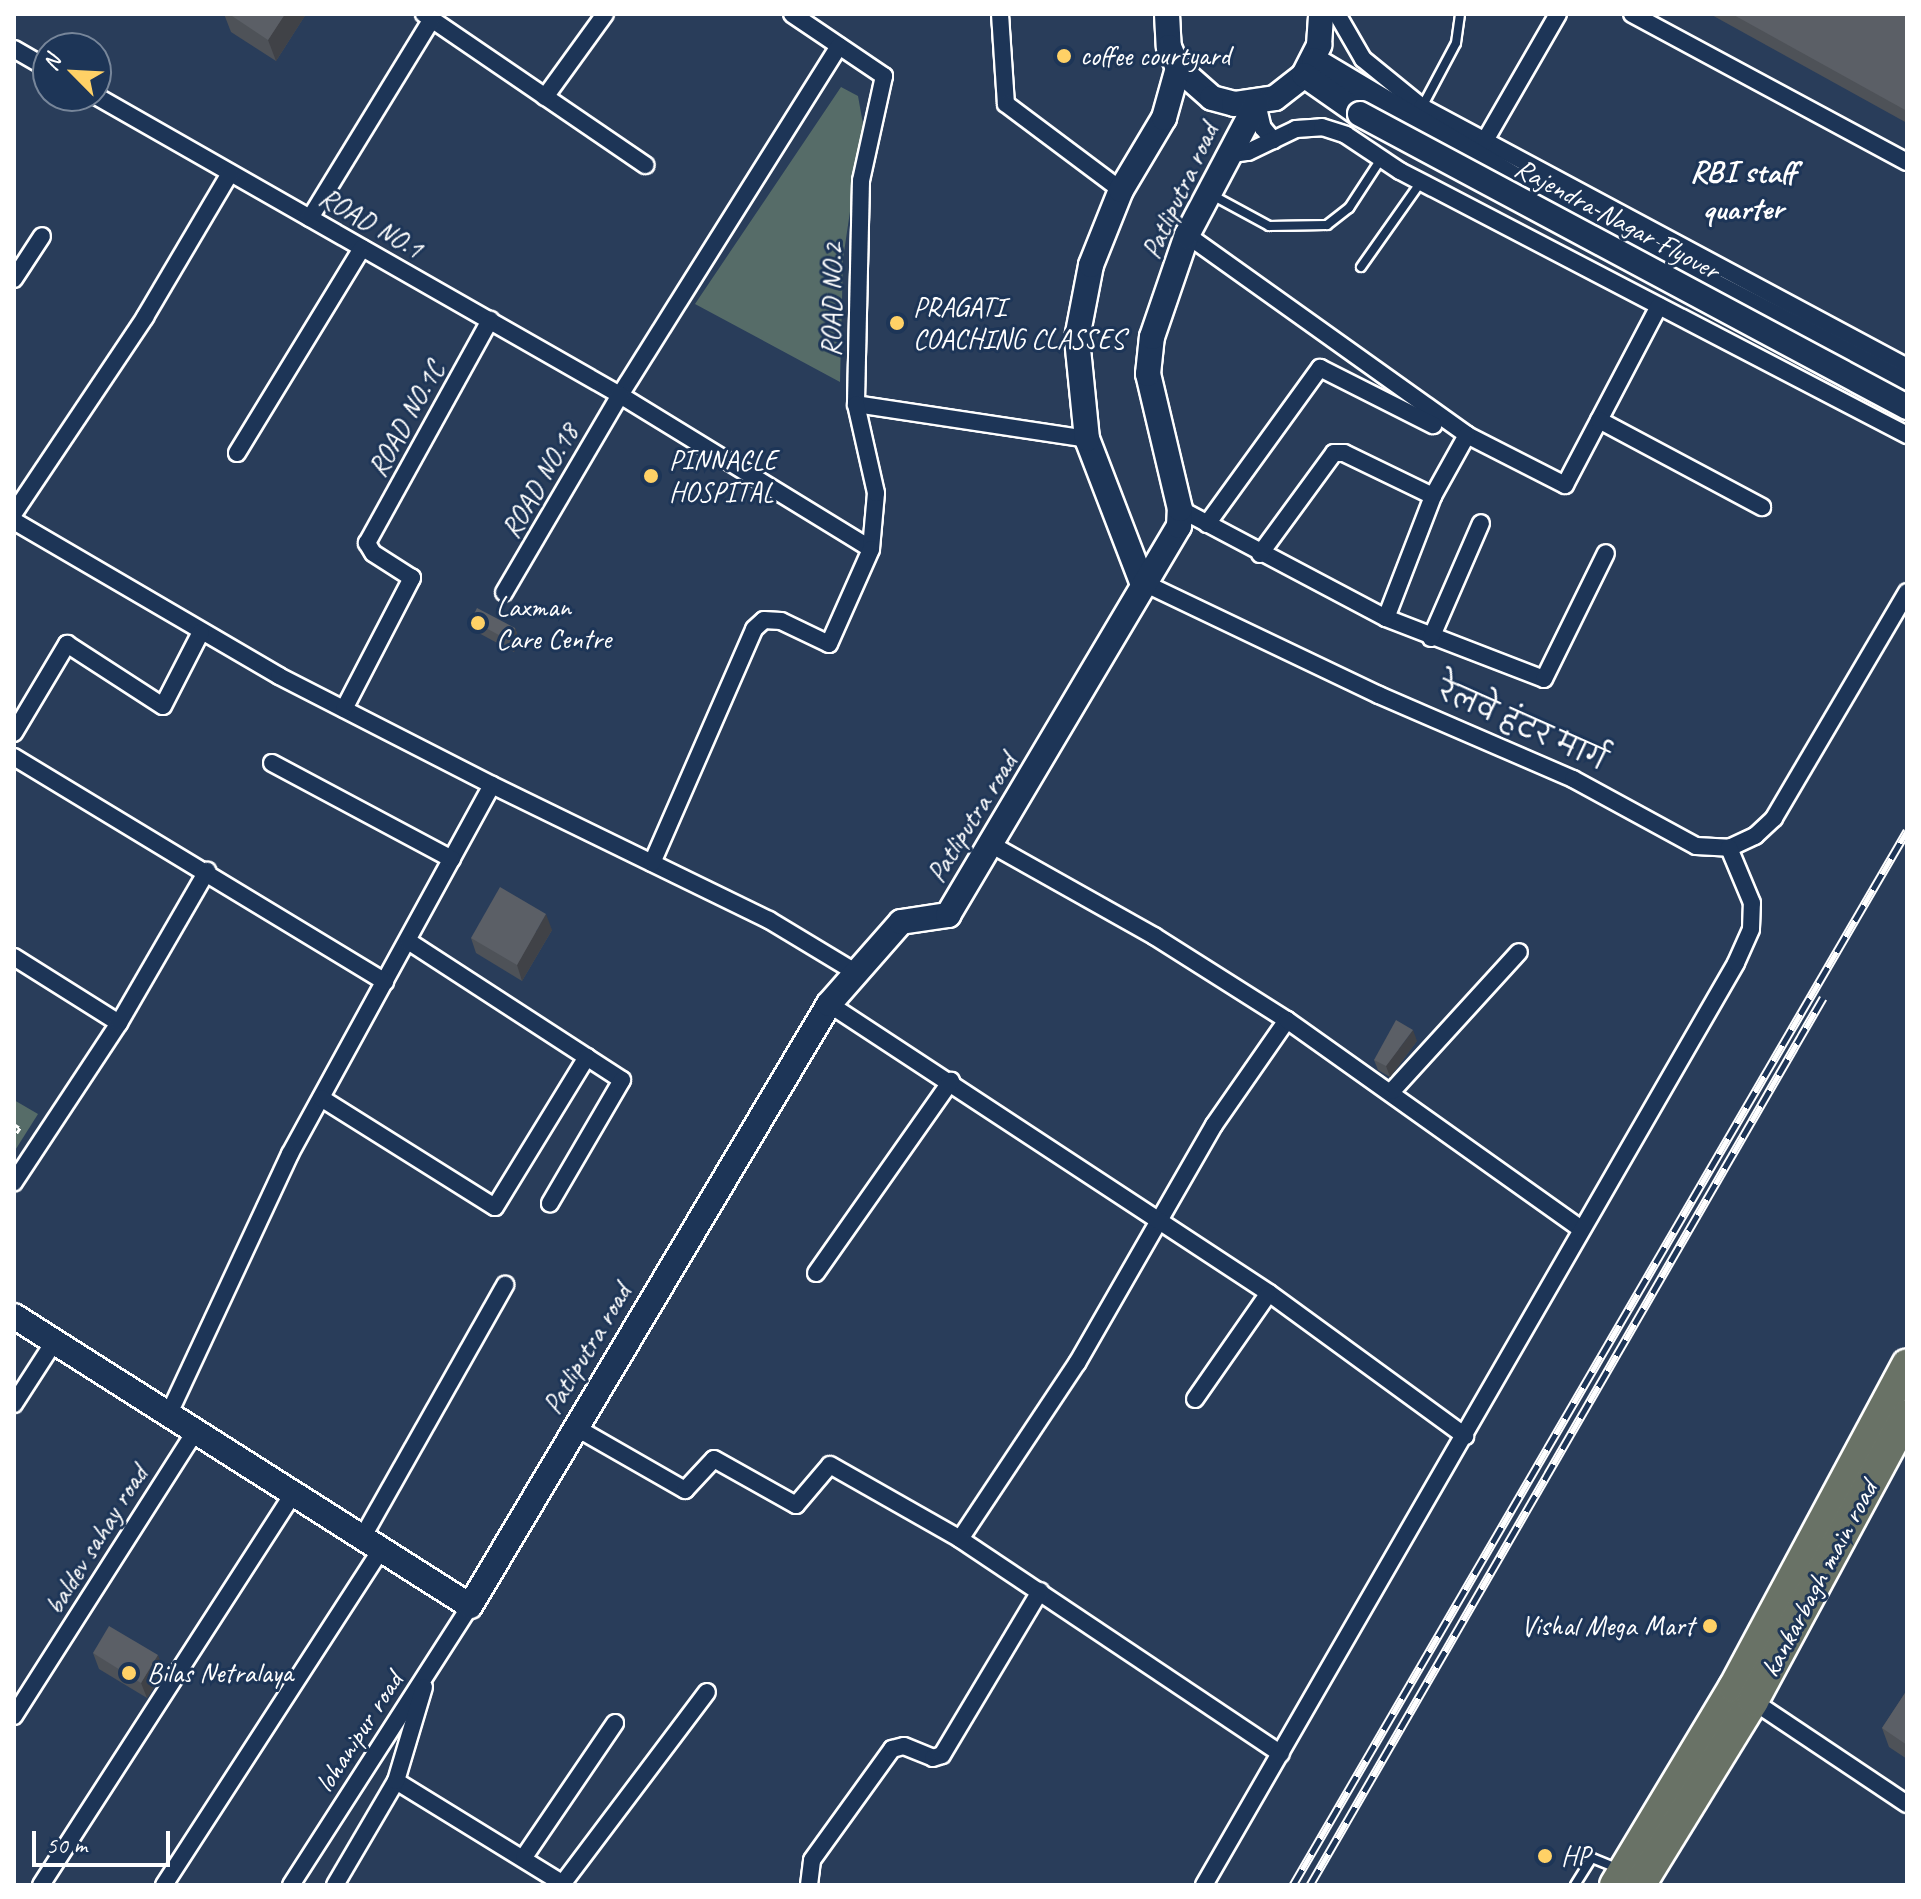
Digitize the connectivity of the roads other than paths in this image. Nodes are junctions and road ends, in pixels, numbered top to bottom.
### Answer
1 (605, 14) edge
2 (792, 14) edge
3 (1000, 14) edge
4 (1167, 14) edge
5 (1321, 14) edge
6 (1337, 14) edge
7 (1460, 14) edge
8 (1558, 14) edge
9 (1632, 14) edge
10 (428, 16) edge
11 (839, 46) junction
12 (14, 49) edge
13 (32, 60) edge
14 (1178, 68) junction
15 (1309, 68) junction
16 (545, 97) junction
17 (1257, 103) junction
18 (112, 105) edge
19 (1366, 105) junction
20 (1422, 107) junction
21 (1273, 140) junction
22 (1483, 144) junction
23 (1226, 155) junction
24 (1381, 159) junction
25 (1907, 162) edge
26 (645, 165) dead end
27 (230, 173) junction
28 (1421, 182) junction
29 (1121, 190) junction
30 (1208, 192) junction
31 (310, 218) junction
32 (1187, 235) junction
33 (42, 236) dead end
34 (362, 248) junction
35 (1361, 267) dead end
36 (14, 279) edge
37 (1659, 306) junction
38 (490, 320) junction
39 (1907, 367) edge
40 (1907, 387) edge
41 (620, 395) junction
42 (1907, 397) edge
43 (856, 404) junction
44 (1907, 407) edge
45 (1599, 420) junction
46 (1433, 425) dead end
47 (1887, 426) junction
48 (1467, 435) junction
49 (1907, 435) edge
50 (1087, 439) junction
51 (237, 453) dead end
52 (1433, 496) junction
53 (1762, 507) dead end
54 (1180, 509) junction
55 (14, 513) edge
56 (14, 521) edge
57 (1481, 523) dead end
58 (1207, 524) junction
59 (871, 549) junction
60 (1606, 553) dead end
61 (1260, 554) junction
62 (1142, 582) junction
63 (1907, 592) edge
64 (504, 593) dead end
65 (1386, 618) junction
66 (201, 632) junction
67 (1431, 638) junction
68 (344, 709) junction
69 (14, 733) edge
70 (14, 757) edge
71 (272, 763) dead end
72 (492, 785) junction
73 (992, 845) junction
74 (1729, 848) junction
75 (452, 859) junction
76 (652, 863) junction
77 (207, 871) junction
78 (408, 941) junction
79 (1519, 952) dead end
80 (14, 957) edge
81 (857, 973) junction
82 (385, 982) junction
83 (829, 1004) junction
84 (1287, 1020) junction
85 (119, 1023) junction
86 (587, 1057) junction
87 (951, 1081) junction
88 (1392, 1091) junction
89 (321, 1098) junction
90 (14, 1182) edge
91 (550, 1203) dead end
92 (1158, 1225) junction
93 (1581, 1229) junction
94 (816, 1273) dead end
95 (505, 1285) dead end
96 (1269, 1293) junction
97 (14, 1316) edge
98 (54, 1342) junction
99 (1907, 1365) edge
100 (1195, 1399) dead end
101 (14, 1404) edge
102 (1907, 1415) edge
103 (168, 1416) junction
104 (575, 1427) junction
105 (195, 1432) junction
106 (1465, 1436) junction
107 (293, 1494) junction
108 (960, 1539) junction
109 (372, 1544) junction
110 (1040, 1591) junction
111 (470, 1606) junction
112 (426, 1676) junction
113 (707, 1692) dead end
114 (1753, 1701) junction
115 (14, 1716) edge
116 (615, 1723) dead end
117 (1281, 1754) junction
118 (396, 1781) junction
119 (1907, 1804) edge
120 (524, 1857) junction
121 (1626, 1881) edge
122 (564, 1884) edge
123 (41, 1885) edge
124 (164, 1885) edge
125 (291, 1885) edge
126 (335, 1885) edge
127 (809, 1885) edge
128 (1204, 1885) edge
129 (1575, 1885) edge

1 - 16 street
2 - 11 street, ROAD NO.2
3 - 29 street
4 - 14 street
5 - 15 street
6 - 20 street
7 - 20 lane
8 - 22 street
9 - 25 street
10 - 16 street
10 - 31 street
11 - 41 street
11 - 43 street, ROAD NO.2
12 - 13 street
14 - 17 street
14 - 29 street, Patliputra road
15 - 17 street
15 - 19 street, Rajendra Nagar Flyover
16 - 26 street
17 - 21 street
17 - 23 street, Patliputra road
18 - 27 street, ROAD NO.1
19 - 40 street, Rajendra Nagar Flyover
19 - 44 street, Rajendra Nagar Flyover, bridge
20 - 22 street
21 - 23 street
21 - 24 street
22 - 39 street
23 - 30 street, Patliputra road
24 - 28 street
24 - 30 lane
27 - 31 street, ROAD NO.1
27 - 55 street
28 - 35 lane
28 - 37 street
29 - 50 street, Patliputra road
30 - 32 street, Patliputra road
31 - 34 street, ROAD NO.1
32 - 48 street
32 - 54 street, Patliputra road
33 - 36 street
34 - 38 street, ROAD NO.1
34 - 51 street
37 - 45 street
37 - 47 street
38 - 41 street, ROAD NO.1
38 - 68 street, ROAD NO.1C
41 - 59 street, ROAD NO.1
41 - 64 street, ROAD NO.18
42 - 47 street
43 - 50 street
43 - 59 street
45 - 48 street
45 - 53 street
46 - 58 street
47 - 49 street
48 - 52 street
50 - 62 street
52 - 61 street
52 - 65 street
54 - 58 street
54 - 62 street, Patliputra road
56 - 66 street
57 - 67 street
58 - 61 street
59 - 76 street
60 - 67 street
61 - 65 street
62 - 73 street, Patliputra road
62 - 74 street, रेलवे हंटर मार्ग
63 - 74 street
65 - 67 street
66 - 68 street
66 - 69 street
68 - 72 street
70 - 77 street
71 - 75 street
72 - 75 street
72 - 76 street
73 - 81 street, Patliputra road
73 - 84 street
74 - 93 street
75 - 78 street
76 - 81 street
77 - 82 street
77 - 85 street
78 - 82 street
78 - 86 street
79 - 88 street
80 - 85 street
81 - 83 street, Patliputra road
82 - 89 street
83 - 87 street
83 - 104 street, Patliputra road
84 - 88 street
84 - 92 street
85 - 90 street
86 - 89 street
86 - 91 street
87 - 92 street
87 - 94 street
88 - 93 street
89 - 103 street
92 - 96 street
92 - 108 street
93 - 106 street
95 - 109 street
96 - 100 street
96 - 106 street
97 - 98 street
98 - 101 street
98 - 103 street
99 - 121 highway
102 - 114 highway, kankarbagh main road
103 - 105 street
104 - 108 street
104 - 111 street, Patliputra road
105 - 107 street
105 - 115 street, baldev sahay road
106 - 117 street
107 - 109 street
107 - 123 street
108 - 110 street
109 - 111 street
109 - 124 street
110 - 117 street
110 - 127 street
111 - 112 street, lohanipur road
112 - 118 street
112 - 125 street, lohanipur road
113 - 122 street
114 - 119 street
114 - 121 highway, kankarbagh main road
116 - 120 street
117 - 128 street
118 - 120 street
118 - 126 street
120 - 122 street
121 - 129 lane

